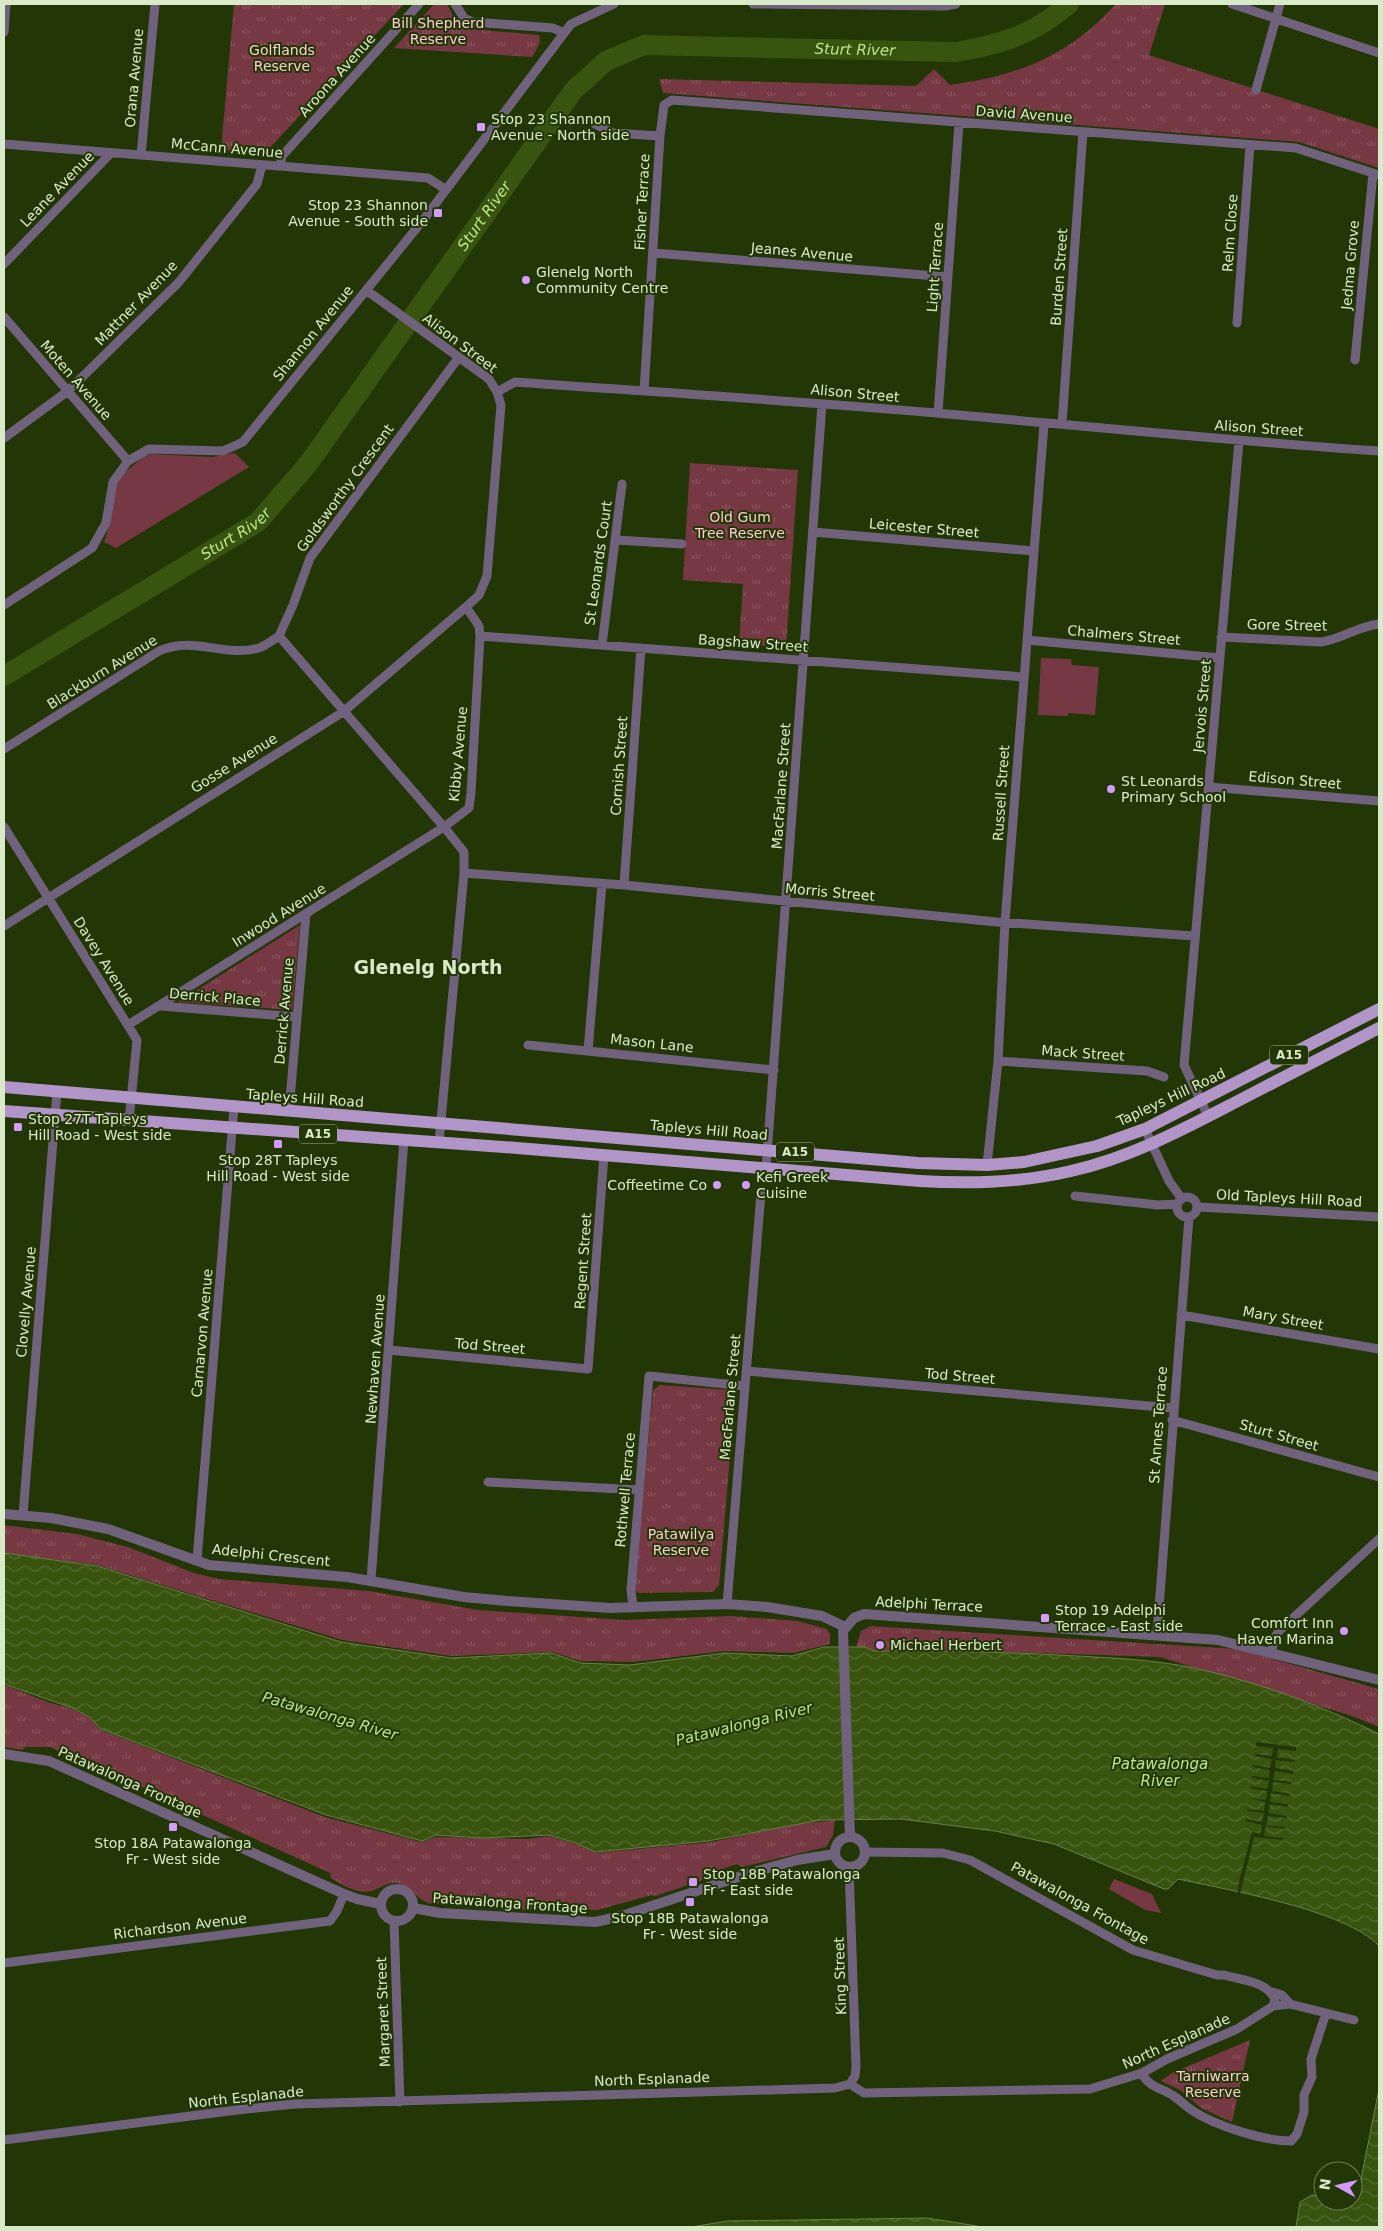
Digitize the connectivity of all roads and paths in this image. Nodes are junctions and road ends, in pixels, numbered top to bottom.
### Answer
1 (6, 4) edge
2 (155, 4) edge
3 (419, 4) edge
4 (455, 4) edge
5 (614, 4) edge
6 (753, 4) edge
7 (758, 4) edge
8 (956, 4) edge
9 (1232, 4) edge
10 (1280, 4) edge
11 (1278, 19) junction
12 (4, 32) edge
13 (564, 33) junction
14 (1379, 53) edge
15 (1256, 90) dead end
16 (664, 106) joint
17 (959, 123) junction
18 (595, 124) dead end
19 (1083, 132) junction
20 (660, 136) junction
21 (4, 144) edge
22 (1250, 145) junction
23 (110, 154) junction
24 (141, 155) junction
25 (262, 165) junction
26 (280, 166) junction
27 (1376, 174) edge
28 (445, 189) junction
29 (654, 253) junction
30 (4, 264) edge
31 (948, 277) junction
32 (366, 290) junction
33 (4, 317) edge
34 (1237, 324) dead end
35 (459, 357) junction
36 (1355, 360) dead end
37 (68, 391) junction
38 (644, 391) junction
39 (497, 392) junction
40 (822, 404) junction
41 (938, 414) junction
42 (1044, 424) junction
43 (1062, 424) junction
44 (4, 438) edge
45 (1239, 441) junction
46 (1379, 451) edge
47 (128, 461) junction
48 (622, 484) dead end
49 (813, 532) junction
50 (616, 540) junction
51 (682, 544) dead end
52 (1034, 551) junction
53 (4, 605) edge
54 (466, 607) junction
55 (1379, 624) edge
56 (279, 636) junction
57 (480, 636) junction
58 (1221, 637) junction
59 (1027, 640) junction
60 (602, 646) junction
61 (641, 648) junction
62 (1220, 658) junction
63 (803, 660) junction
64 (1024, 677) junction
65 (343, 712) junction
66 (4, 749) edge
67 (1209, 787) junction
68 (1379, 801) edge
69 (4, 827) edge
70 (444, 827) junction
71 (464, 873) junction
72 (602, 884) junction
73 (624, 885) junction
74 (47, 897) junction
75 (787, 902) junction
76 (306, 914) junction
77 (1005, 922) junction
78 (4, 926) edge
79 (1194, 936) junction
80 (161, 1006) junction
81 (1379, 1010) edge
82 (297, 1017) junction
83 (128, 1025) junction
84 (1379, 1028) edge
85 (528, 1046) dead end
86 (588, 1051) junction
87 (998, 1061) junction
88 (774, 1070) junction
89 (1164, 1077) dead end
90 (4, 1087) edge
91 (57, 1091) junction
92 (131, 1096) junction
93 (1200, 1101) junction
94 (234, 1107) junction
95 (4, 1111) edge
96 (289, 1111) junction
97 (55, 1115) junction
98 (1208, 1116) junction
99 (129, 1121) junction
100 (440, 1124) junction
101 (231, 1129) junction
102 (1145, 1129) junction
103 (404, 1140) junction
104 (439, 1142) junction
105 (1152, 1144) junction
106 (768, 1150) junction
107 (604, 1156) junction
108 (987, 1165) junction
109 (766, 1169) junction
110 (761, 1193) dead end
111 (1075, 1196) dead end
112 (1180, 1202) junction
113 (1198, 1207) junction
114 (1379, 1216) edge
115 (1189, 1217) junction
116 (1181, 1315) junction
117 (1379, 1349) edge
118 (389, 1350) junction
119 (588, 1369) joint
120 (746, 1372) junction
121 (745, 1386) junction
122 (1173, 1408) junction
123 (1172, 1420) junction
124 (1379, 1477) edge
125 (488, 1482) dead end
126 (639, 1490) junction
127 (4, 1514) edge
128 (23, 1515) junction
129 (1379, 1539) edge
130 (197, 1560) junction
131 (371, 1580) junction
132 (727, 1604) junction
133 (633, 1607) junction
134 (845, 1627) junction
135 (1157, 1634) junction
136 (1272, 1652) junction
137 (1379, 1680) edge
138 (4, 1754) edge
139 (850, 1832) junction
140 (865, 1852) junction
141 (835, 1854) junction
142 (849, 1867) junction
143 (344, 1894) junction
144 (381, 1904) junction
145 (412, 1908) junction
146 (394, 1921) junction
147 (4, 1963) edge
148 (1273, 1999) junction
149 (1290, 2004) junction
150 (1326, 2013) junction
151 (1354, 2020) dead end
152 (1142, 2073) junction
153 (850, 2084) junction
154 (400, 2102) junction
155 (4, 2140) edge

1 - 12 street
2 - 24 street, Orana Avenue
3 - 26 street, Aroona Avenue
4 - 13 street
5 - 13 street, Shannon Avenue
6 - 7 street
7 - 8 street
9 - 11 street
10 - 11 street
11 - 14 street
11 - 15 street
13 - 28 street, Shannon Avenue
16 - 17 street, David Avenue
16 - 20 street, Fisher Terrace
17 - 19 street, David Avenue
17 - 31 street, Light Terrace
18 - 20 street
19 - 22 street, David Avenue
19 - 43 street, Burden Street
20 - 29 street, Fisher Terrace
21 - 23 street, McCann Avenue
22 - 27 street, David Avenue
22 - 34 street, Relm Close
23 - 24 street, McCann Avenue
23 - 30 street, Leane Avenue
24 - 25 street, McCann Avenue
25 - 26 street, McCann Avenue
25 - 37 street, Mattner Avenue
26 - 28 street, McCann Avenue
27 - 36 street, Jedma Grove
28 - 32 street, Shannon Avenue
29 - 31 street, Jeanes Avenue
29 - 38 street, Fisher Terrace
31 - 41 street, Light Terrace
32 - 35 street, Alison Street
32 - 47 street, Shannon Avenue
33 - 37 street, Moten Avenue
35 - 39 street, Alison Street
35 - 56 street, Goldsworthy Crescent
37 - 44 street, Mattner Avenue
37 - 47 street, Moten Avenue
38 - 39 street, Alison Street
38 - 40 street, Alison Street
39 - 54 street
40 - 41 street, Alison Street
40 - 49 street, MacFarlane Street
41 - 42 street, Alison Street
42 - 43 street, Alison Street
42 - 52 street, Russell Street
43 - 45 street, Alison Street
45 - 46 street, Alison Street
45 - 58 street, Jervois Street
47 - 53 street, Shannon Avenue
48 - 50 street, St Leonards Court
49 - 52 street, Leicester Street
49 - 63 street, MacFarlane Street
50 - 51 street
50 - 60 street, St Leonards Court
52 - 59 street, Russell Street
54 - 57 street, Kibby Avenue
54 - 65 street, Gosse Avenue
55 - 58 street, Gore Street
56 - 65 street
56 - 66 street, Blackburn Avenue
57 - 60 street, Bagshaw Street
57 - 70 street, Kibby Avenue
58 - 62 street, Jervois Street
59 - 62 street, Chalmers Street
59 - 64 street, Russell Street
60 - 61 street, Bagshaw Street
61 - 63 street, Bagshaw Street
61 - 73 street, Cornish Street
62 - 67 street, Jervois Street
63 - 64 street, Bagshaw Street
63 - 75 street, MacFarlane Street
64 - 77 street, Russell Street
65 - 70 street
65 - 74 street, Gosse Avenue
67 - 68 street, Edison Street
67 - 79 street, Jervois Street
69 - 74 street, Davey Avenue
70 - 71 street
70 - 76 street, Inwood Avenue
71 - 72 street, Morris Street
71 - 100 street
72 - 73 street, Morris Street
72 - 86 street
73 - 75 street, Morris Street
74 - 78 street, Gosse Avenue
74 - 83 street, Davey Avenue
75 - 77 street, Morris Street
75 - 88 street, MacFarlane Street
76 - 80 street, Inwood Avenue
76 - 82 street, Derrick Avenue
77 - 79 street, Morris Street
77 - 87 street, Russell Street
79 - 93 street, Jervois Street
80 - 82 street, Derrick Place
80 - 83 street, Inwood Avenue
81 - 93 main road, Tapleys Hill Road / A15
82 - 96 street, Derrick Avenue
83 - 92 street, Davey Avenue
84 - 98 main road, A15
85 - 86 street, Mason Lane
86 - 88 street, Mason Lane
87 - 89 street, Mack Street
87 - 108 street, Russell Street
88 - 106 street, MacFarlane Street
90 - 91 main road, Tapleys Hill Road / A15
91 - 92 main road, Tapleys Hill Road / A15
91 - 97 street, Clovelly Avenue
92 - 94 main road, Tapleys Hill Road / A15
92 - 99 street, Davey Avenue
93 - 98 street, Jervois Street
93 - 102 main road, Tapleys Hill Road / A15
94 - 96 main road, Tapleys Hill Road / A15
94 - 101 street, Carnarvon Avenue
95 - 97 main road, A15
96 - 100 main road, Tapleys Hill Road / A15
97 - 99 main road, A15
97 - 128 street, Clovelly Avenue
98 - 105 main road, A15
99 - 101 main road, A15
100 - 104 street
100 - 106 main road, Tapleys Hill Road / A15
101 - 103 main road, A15
101 - 130 street, Carnarvon Avenue
102 - 105 street
102 - 108 main road, Tapleys Hill Road / A15
103 - 104 main road, A15
103 - 118 street, Newhaven Avenue
104 - 107 main road, A15
105 - 109 main road, A15
105 - 112 street
106 - 108 main road, Tapleys Hill Road / A15
106 - 109 street, MacFarlane Street
107 - 109 main road, A15
107 - 119 street, Regent Street
110 - 120 street, MacFarlane Street
111 - 112 street
112 - 113 street
112 - 115 street
113 - 114 street, Old Tapleys Hill Road
113 - 115 street
115 - 116 street, St Annes Terrace
116 - 117 street, Mary Street
116 - 122 street, St Annes Terrace
118 - 119 street, Tod Street
118 - 131 street, Newhaven Avenue
120 - 121 street, MacFarlane Street
120 - 122 street, Tod Street
121 - 126 street, Rothwell Terrace
121 - 132 street, MacFarlane Street
122 - 123 street, St Annes Terrace
123 - 124 street, Sturt Street
123 - 135 street, St Annes Terrace
125 - 126 street
126 - 133 street, Rothwell Terrace
127 - 128 street, Adelphi Crescent
128 - 130 street, Adelphi Crescent
129 - 136 street
130 - 131 street, Adelphi Crescent
131 - 133 street, Adelphi Crescent
132 - 133 street
132 - 134 street
134 - 135 street, Adelphi Terrace
134 - 139 street
135 - 136 street, Adelphi Terrace
136 - 137 street, Adelphi Terrace
138 - 143 street, Patawalonga Frontage
139 - 140 street
139 - 141 street
140 - 142 street
140 - 148 street, Patawalonga Frontage
141 - 142 street
141 - 145 street, Patawalonga Frontage
142 - 153 street, King Street
143 - 144 street, Patawalonga Frontage
143 - 147 street, Richardson Avenue
144 - 145 street
144 - 146 street
145 - 146 street
146 - 154 street, Margaret Street
148 - 149 street
148 - 149 street, Patawalonga Frontage
148 - 152 street, North Esplanade
149 - 150 street
150 - 151 street
150 - 152 street
152 - 153 street, North Esplanade
153 - 154 street, North Esplanade
154 - 155 street, North Esplanade

